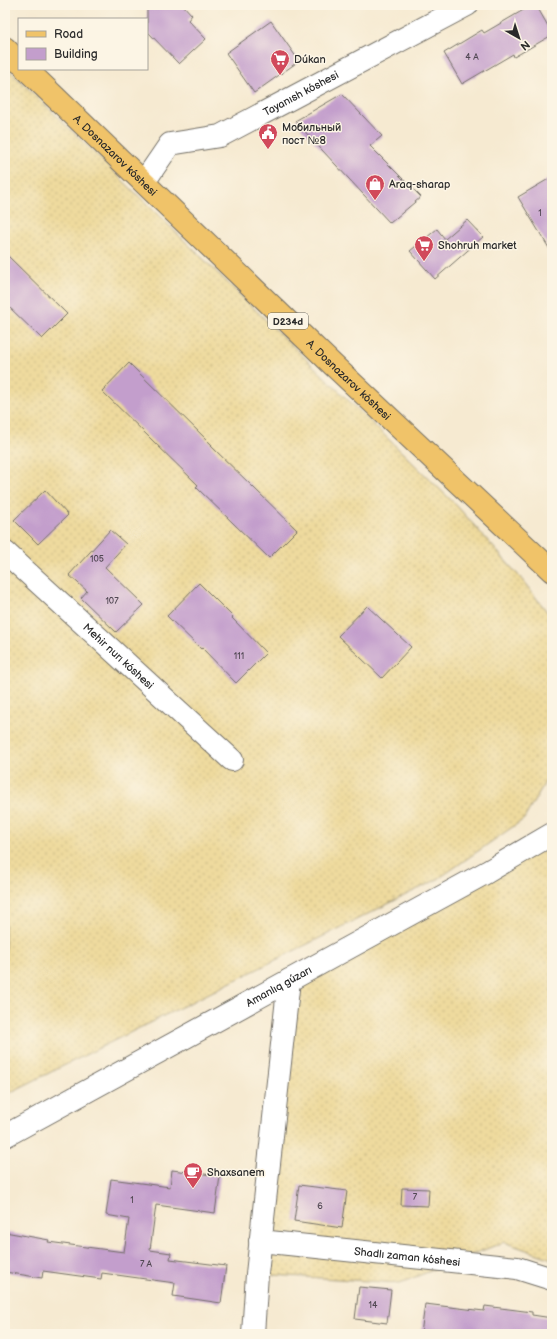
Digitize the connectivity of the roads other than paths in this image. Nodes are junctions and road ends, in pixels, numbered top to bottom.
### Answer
1 (467, 5) edge
2 (5, 48) edge
3 (18, 61) edge
4 (27, 70) edge
5 (144, 182) junction
6 (5, 552) edge
7 (552, 571) edge
8 (232, 760) dead end
9 (552, 834) edge
10 (289, 980) junction
11 (5, 1136) edge
12 (260, 1241) junction
13 (552, 1279) edge
14 (253, 1334) edge

1 - 5 street, Tayanısh kóshesi
2 - 3 main road
4 - 5 main road, A. Dosnazarov kóshesi / D234d
5 - 7 main road, A. Dosnazarov kóshesi / D234d
6 - 8 street, Mehir nurı kóshesi
9 - 10 street, Amanlıq gúzarı
10 - 11 street, Amanlıq gúzarı
10 - 12 street
12 - 13 street, Shadlı zaman kóshesi
12 - 14 street

